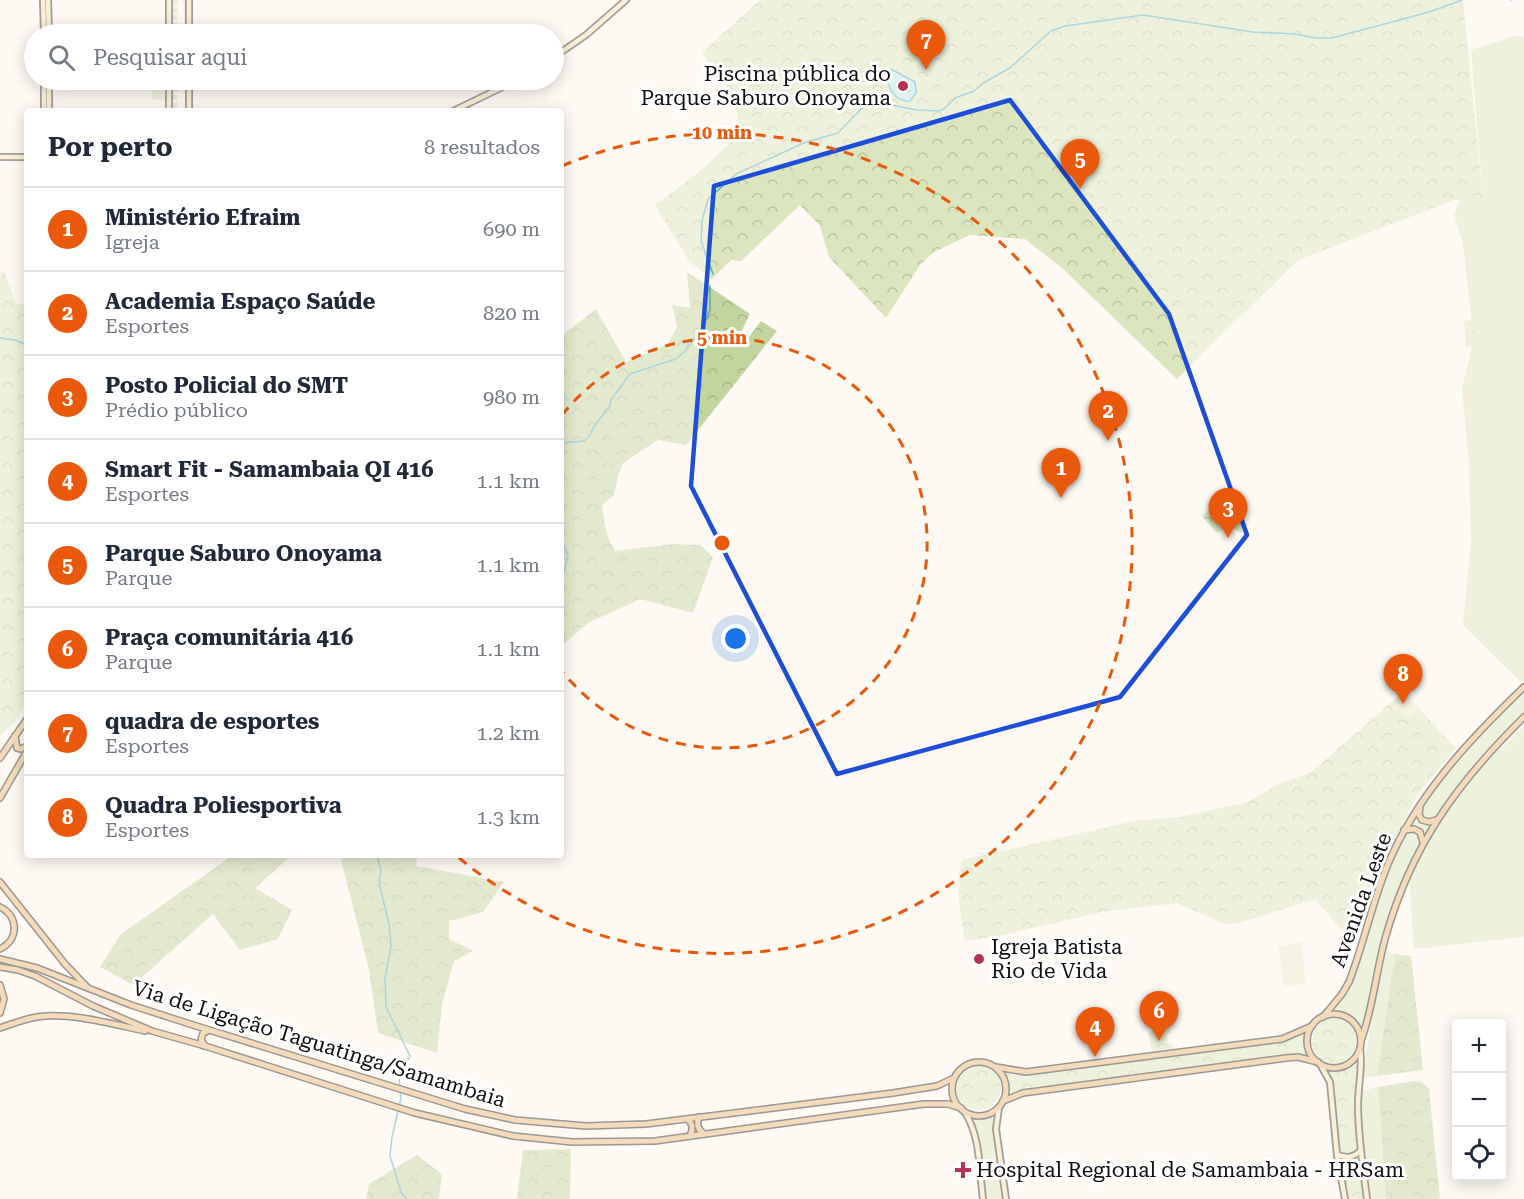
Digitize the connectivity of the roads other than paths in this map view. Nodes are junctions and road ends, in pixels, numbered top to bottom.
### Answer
1 (43, 0) edge
2 (48, 0) edge
3 (169, 0) edge
4 (189, 0) edge
5 (626, 0) edge
6 (44, 24) edge
7 (48, 24) edge
8 (169, 24) edge
9 (189, 24) edge
10 (564, 50) edge
11 (45, 90) edge
12 (48, 90) edge
13 (169, 90) edge
14 (189, 90) edge
15 (496, 90) edge
16 (47, 102) junction
17 (46, 108) edge
18 (169, 108) edge
19 (189, 108) edge
20 (459, 108) edge
21 (0, 157) edge
22 (24, 157) edge
23 (1524, 687) edge
24 (1524, 717) edge
25 (24, 722) edge
26 (16, 734) junction
27 (24, 748) edge
28 (24, 756) edge
29 (0, 758) edge
30 (0, 798) edge
31 (1420, 805) junction
32 (1437, 819) junction
33 (1404, 830) junction
34 (1423, 842) junction
35 (0, 882) edge
36 (0, 907) edge
37 (0, 949) edge
38 (0, 959) edge
39 (0, 967) edge
40 (0, 985) edge
41 (90, 990) junction
42 (0, 1013) edge
43 (1323, 1017) junction
44 (193, 1025) junction
45 (1312, 1026) junction
46 (0, 1028) edge
47 (152, 1031) junction
48 (210, 1031) junction
49 (189, 1041) junction
50 (1361, 1041) junction
51 (205, 1046) junction
52 (1360, 1048) junction
53 (1319, 1063) junction
54 (996, 1067) junction
55 (954, 1078) junction
56 (1001, 1104) junction
57 (962, 1110) junction
58 (699, 1117) junction
59 (687, 1119) junction
60 (704, 1134) junction
61 (690, 1136) junction
62 (1360, 1151) junction
63 (1337, 1155) junction
64 (984, 1199) edge
65 (1006, 1199) edge
66 (1345, 1199) edge
67 (1367, 1199) edge

1 - 6 main road
2 - 7 main road
3 - 8 main road
4 - 9 main road
5 - 10 main road
11 - 16 main road
12 - 16 main road
13 - 18 main road
14 - 19 main road
15 - 20 main road
16 - 17 main road
21 - 22 main road
23 - 31 main road, Avenida Leste
24 - 32 main road, Avenida Leste
25 - 26 main road
26 - 27 main road
26 - 29 main road
28 - 30 main road
31 - 32 main road
31 - 33 main road, Avenida Leste
32 - 34 main road, Avenida Leste
33 - 34 main road
33 - 43 main road, Avenida Leste
34 - 50 main road, Avenida Leste
35 - 41 main road
36 - 37 main road
38 - 41 main road, Via de Ligação Taguatinga/Samambaia
39 - 47 main road, Via de Ligação Taguatinga/Samambaia
40 - 42 main road
41 - 44 main road, Via de Ligação Taguatinga/Samambaia
43 - 45 main road
43 - 50 main road
44 - 48 main road, Via de Ligação Taguatinga/Samambaia
44 - 49 main road
45 - 53 main road
45 - 54 main road
46 - 47 main road
47 - 49 main road, Via de Ligação Taguatinga/Samambaia
48 - 51 main road
48 - 59 main road, Via de Ligação Taguatinga/Samambaia
49 - 51 main road, Via de Ligação Taguatinga/Samambaia
50 - 52 main road
51 - 61 main road, Via de Ligação Taguatinga/Samambaia
52 - 53 main road
52 - 62 main road
53 - 56 main road
53 - 63 main road
54 - 55 main road
54 - 56 main road
55 - 57 main road
55 - 58 main road, Via de Ligação Taguatinga/Samambaia
56 - 57 main road
56 - 65 main road
57 - 60 main road, Via de Ligação Taguatinga/Samambaia
57 - 64 main road
58 - 59 main road, Via de Ligação Taguatinga/Samambaia
58 - 60 main road
59 - 61 main road
60 - 61 main road, Via de Ligação Taguatinga/Samambaia
62 - 63 main road
62 - 67 main road
63 - 66 main road

